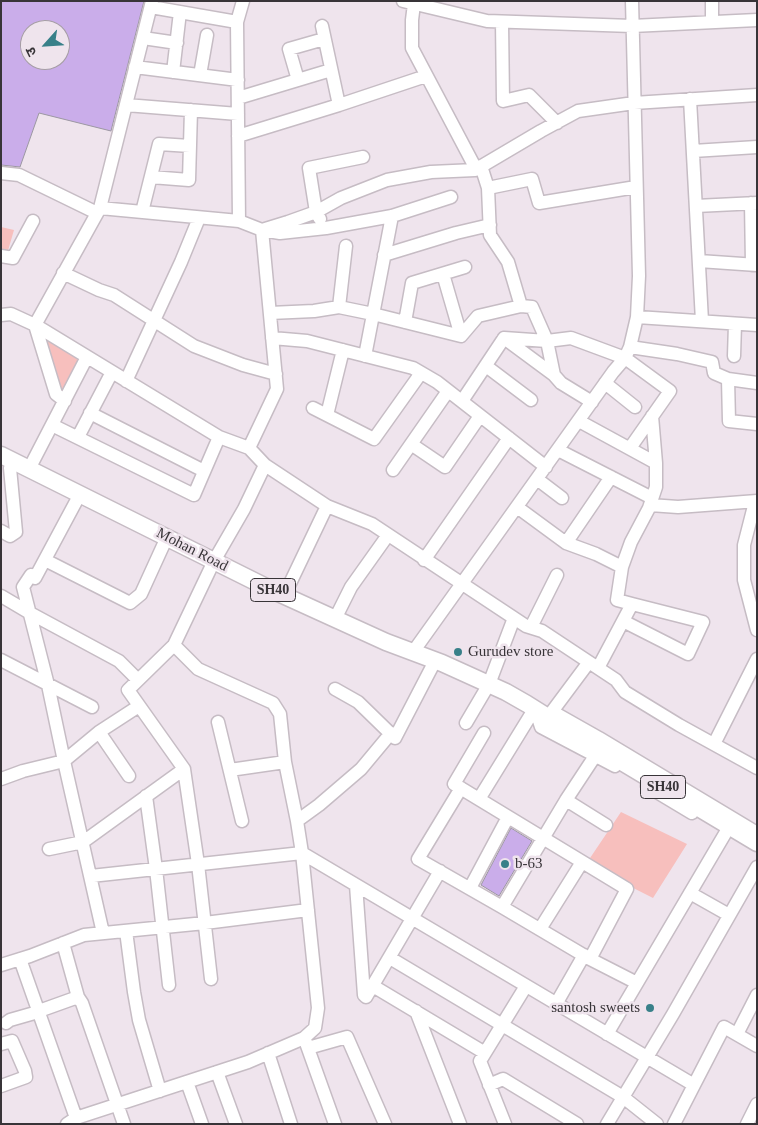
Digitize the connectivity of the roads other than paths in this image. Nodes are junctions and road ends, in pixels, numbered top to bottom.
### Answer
1 (243, 1) edge
2 (632, 1) edge
3 (712, 1) edge
4 (409, 3) edge
5 (151, 4) edge
6 (438, 5) edge
7 (180, 12) junction
8 (757, 20) edge
9 (237, 22) junction
10 (502, 22) junction
11 (712, 22) junction
12 (632, 26) junction
13 (207, 35) dead end
14 (143, 38) junction
15 (176, 43) junction
16 (135, 67) junction
17 (331, 70) junction
18 (173, 72) junction
19 (200, 75) junction
20 (426, 76) junction
21 (238, 80) junction
22 (298, 80) junction
23 (757, 95) edge
24 (238, 98) junction
25 (690, 99) junction
26 (634, 103) junction
27 (126, 105) junction
28 (339, 105) junction
29 (191, 110) junction
30 (238, 114) junction
31 (557, 123) junction
32 (238, 136) junction
33 (190, 146) junction
34 (757, 147) edge
35 (693, 151) junction
36 (364, 157) dead end
37 (479, 168) junction
38 (1, 173) edge
39 (151, 177) junction
40 (636, 187) junction
41 (488, 188) junction
42 (451, 197) dead end
43 (754, 203) edge
44 (696, 206) junction
45 (98, 210) junction
46 (142, 212) junction
47 (316, 212) junction
48 (392, 216) junction
49 (199, 218) junction
50 (33, 221) dead end
51 (239, 221) junction
52 (490, 225) junction
53 (326, 228) junction
54 (262, 230) junction
55 (346, 246) dead end
56 (1, 256) edge
57 (384, 256) junction
58 (699, 260) junction
59 (755, 265) edge
60 (465, 267) dead end
61 (64, 273) junction
62 (443, 274) junction
63 (521, 306) junction
64 (339, 307) junction
65 (270, 313) junction
66 (373, 314) junction
67 (1, 315) edge
68 (637, 317) junction
69 (154, 321) junction
70 (702, 321) junction
71 (405, 322) junction
72 (735, 324) junction
73 (35, 325) junction
74 (757, 325) edge
75 (461, 336) junction
76 (272, 338) junction
77 (504, 338) junction
78 (547, 342) junction
79 (343, 350) junction
80 (627, 352) junction
81 (365, 356) junction
82 (734, 356) dead end
83 (88, 357) junction
84 (486, 366) junction
85 (112, 372) junction
86 (421, 373) junction
87 (276, 374) junction
88 (554, 375) junction
89 (728, 379) junction
90 (126, 381) junction
91 (605, 383) junction
92 (757, 383) edge
93 (448, 391) junction
94 (531, 400) dead end
95 (65, 401) junction
96 (462, 401) junction
97 (592, 402) junction
98 (635, 407) dead end
99 (313, 408) dead end
100 (90, 413) junction
101 (327, 415) junction
102 (480, 416) junction
103 (652, 416) junction
104 (578, 421) junction
105 (757, 424) edge
106 (52, 425) junction
107 (78, 437) junction
108 (218, 437) junction
109 (509, 438) junction
110 (411, 444) junction
111 (249, 448) junction
112 (630, 448) junction
113 (558, 450) junction
114 (7, 458) edge
115 (656, 463) junction
116 (265, 465) junction
117 (546, 467) junction
118 (29, 469) junction
119 (393, 470) dead end
120 (204, 471) junction
121 (611, 477) junction
122 (537, 479) junction
123 (80, 494) junction
124 (562, 498) dead end
125 (651, 502) junction
126 (756, 502) edge
127 (327, 506) junction
128 (517, 508) junction
129 (1, 531) edge
130 (388, 536) junction
131 (166, 537) junction
132 (566, 543) junction
133 (45, 560) junction
134 (424, 560) junction
135 (214, 561) junction
136 (622, 566) junction
137 (557, 576) dead end
138 (461, 585) junction
139 (1, 596) edge
140 (284, 596) junction
141 (632, 604) junction
142 (30, 613) junction
143 (514, 618) junction
144 (335, 619) junction
145 (623, 621) junction
146 (530, 628) junction
147 (757, 630) edge
148 (174, 646) junction
149 (413, 652) junction
150 (757, 659) edge
151 (1, 660) edge
152 (435, 661) junction
153 (594, 665) junction
154 (138, 680) junction
155 (489, 684) junction
156 (48, 685) junction
157 (335, 689) dead end
158 (139, 706) junction
159 (92, 707) dead end
160 (541, 710) junction
161 (218, 722) dead end
162 (466, 722) dead end
163 (99, 732) junction
164 (484, 733) dead end
165 (391, 734) junction
166 (714, 744) junction
167 (595, 756) junction
168 (64, 761) junction
169 (285, 762) junction
170 (757, 768) edge
171 (184, 769) junction
172 (230, 770) junction
173 (129, 776) dead end
174 (1, 779) edge
175 (461, 788) junction
176 (146, 796) junction
177 (479, 799) junction
178 (566, 800) junction
179 (508, 817) junction
180 (242, 821) dead end
181 (297, 821) junction
182 (606, 824) dead end
183 (726, 832) junction
184 (757, 833) edge
185 (543, 838) junction
186 (83, 842) junction
187 (757, 843) edge
188 (49, 849) dead end
189 (757, 850) edge
190 (302, 853) junction
191 (582, 862) junction
192 (198, 864) junction
193 (156, 868) junction
194 (757, 868) edge
195 (440, 871) junction
196 (91, 876) junction
197 (356, 884) junction
198 (470, 888) junction
199 (690, 893) junction
200 (502, 907) junction
201 (308, 910) junction
202 (729, 915) junction
203 (413, 918) junction
204 (205, 923) junction
205 (162, 927) junction
206 (540, 929) junction
207 (126, 931) junction
208 (103, 933) junction
209 (63, 943) junction
210 (587, 957) junction
211 (390, 958) junction
212 (20, 959) junction
213 (1, 965) edge
214 (211, 979) dead end
215 (637, 983) junction
216 (169, 985) dead end
217 (373, 986) junction
218 (526, 986) junction
219 (757, 995) edge
220 (78, 997) junction
221 (556, 1004) junction
222 (416, 1011) junction
223 (38, 1012) junction
224 (6, 1023) dead end
225 (502, 1025) junction
226 (607, 1034) junction
227 (737, 1034) junction
228 (306, 1043) junction
229 (1, 1044) edge
230 (757, 1046) edge
231 (268, 1053) junction
232 (482, 1057) junction
233 (646, 1057) junction
234 (217, 1072) junction
235 (187, 1082) junction
236 (490, 1085) junction
237 (694, 1085) junction
238 (1, 1086) edge
239 (160, 1091) junction
240 (623, 1097) junction
241 (757, 1104) edge
242 (117, 1105) junction
243 (72, 1121) edge
244 (124, 1124) edge
245 (202, 1124) edge
246 (236, 1124) edge
247 (291, 1124) edge
248 (335, 1124) edge
249 (384, 1124) edge
250 (460, 1124) edge
251 (505, 1124) edge
252 (577, 1124) edge
253 (607, 1124) edge
254 (657, 1124) edge
255 (674, 1124) edge
256 (747, 1124) edge

1 - 9 street
2 - 12 street
3 - 11 street
4 - 6 street
4 - 20 street
5 - 7 street
5 - 14 street
6 - 10 street
7 - 9 street
7 - 15 street
8 - 11 street
9 - 21 street
10 - 12 street
10 - 31 street
11 - 12 street
12 - 26 street
13 - 19 street
14 - 15 street
14 - 16 street
15 - 18 street
16 - 18 street
16 - 27 street
17 - 22 street
17 - 22 street
17 - 28 street
18 - 19 street
19 - 21 street
20 - 28 street
20 - 37 street
21 - 24 street
22 - 24 street
23 - 25 street
24 - 30 street
25 - 26 street
25 - 35 street
26 - 31 street
26 - 40 street
27 - 29 street
27 - 45 street
28 - 32 street
29 - 30 street
29 - 33 street
30 - 32 street
31 - 37 street
32 - 51 street
33 - 39 street
33 - 39 street
34 - 35 street
35 - 44 street
36 - 47 street
37 - 41 street
37 - 47 street
38 - 45 street
39 - 46 street
40 - 41 street
40 - 68 street
41 - 52 street
42 - 48 street
43 - 44 street
43 - 59 street
44 - 58 street
45 - 46 street
45 - 61 street
46 - 49 street
47 - 53 street
47 - 54 street
48 - 53 street
48 - 57 street
49 - 51 street
49 - 69 street
50 - 56 street
51 - 54 street
52 - 57 street
52 - 63 street
53 - 54 street
54 - 65 street
55 - 64 street
57 - 66 street
58 - 59 street
58 - 70 street
60 - 62 street
61 - 69 street
61 - 73 street
62 - 71 street
62 - 75 street
63 - 75 street
63 - 78 street
64 - 65 street
64 - 66 street
65 - 76 street
66 - 71 street
66 - 81 street
67 - 73 street
68 - 70 street
68 - 80 street
69 - 87 street
69 - 90 street
70 - 72 street
71 - 75 street
72 - 74 street
72 - 82 street
73 - 83 street
73 - 95 street
76 - 79 street
76 - 87 street
77 - 78 street
77 - 84 street
77 - 88 street
78 - 80 street
78 - 88 street
79 - 81 street
79 - 101 street
80 - 89 street
80 - 91 street
80 - 103 street
81 - 86 street
83 - 85 street
83 - 95 street
84 - 94 street
84 - 96 street
85 - 90 street
85 - 100 street
86 - 93 street
86 - 101 street
87 - 111 street
88 - 97 street
89 - 92 street
89 - 105 street
90 - 108 street
91 - 97 street
91 - 98 street
93 - 96 street
93 - 110 street
95 - 106 street
96 - 102 street
97 - 104 street
99 - 101 street
100 - 107 street
100 - 120 street
102 - 109 street
102 - 110 street
103 - 112 street
103 - 115 street
104 - 112 street
104 - 113 street
106 - 107 street
106 - 118 street
107 - 120 street
108 - 111 street
108 - 120 street
109 - 117 street
109 - 134 street
110 - 119 street
111 - 116 street
112 - 115 street
113 - 117 street
113 - 121 street
114 - 118 main road, Mohan Road / SH40
114 - 129 street
115 - 125 street
116 - 127 street
116 - 135 street
117 - 122 street
118 - 123 main road, Mohan Road / SH40
121 - 125 street
121 - 132 street
122 - 124 street
122 - 128 street
123 - 131 main road, Mohan Road / SH40
123 - 133 street
125 - 126 street
125 - 136 street
126 - 147 street
127 - 130 street
127 - 140 street
128 - 132 street
128 - 138 street
130 - 134 street
130 - 144 street
131 - 133 street
131 - 135 main road, Mohan Road / SH40
132 - 136 street
133 - 142 street
134 - 138 street
135 - 140 main road, Mohan Road / SH40
135 - 148 street
136 - 141 street
137 - 146 street
138 - 143 street
138 - 149 street
139 - 142 street
140 - 144 main road, Mohan Road / SH40
141 - 145 street
141 - 145 street
142 - 154 street
142 - 156 street
143 - 146 street
143 - 155 street
144 - 149 main road, Mohan Road / SH40
145 - 153 street
146 - 153 street
148 - 154 street
148 - 169 street
149 - 152 main road, Mohan Road / SH40
150 - 166 street
151 - 156 street
152 - 155 main road, Mohan Road / SH40
152 - 165 street
153 - 160 street
153 - 166 street
154 - 158 street
155 - 160 main road, Mohan Road / SH40
155 - 162 street
156 - 159 street
156 - 168 street
157 - 165 street
158 - 163 street
158 - 171 street
160 - 167 street
160 - 177 street
160 - 184 street
160 - 187 main road, SH40
161 - 172 street
163 - 168 street
163 - 173 street
164 - 175 street
165 - 181 street
166 - 170 street
167 - 178 street
167 - 183 street
168 - 174 street
168 - 186 street
169 - 172 street
169 - 181 street
171 - 176 street
171 - 192 street
172 - 180 street
175 - 177 street
175 - 195 street
176 - 186 street
176 - 193 street
177 - 179 street
178 - 182 street
178 - 185 street
179 - 185 street
179 - 198 street
181 - 190 street
183 - 189 street
183 - 199 street
185 - 191 street
185 - 200 street
186 - 188 street
186 - 196 street
190 - 192 street
190 - 197 street
190 - 201 street
191 - 206 street
191 - 210 street
192 - 193 street
192 - 204 street
193 - 196 street
193 - 205 street
194 - 202 street
195 - 198 street
195 - 203 street
196 - 208 street
197 - 203 street
197 - 217 street
198 - 200 street
199 - 202 street
199 - 215 street
200 - 206 street
201 - 204 street
201 - 228 street
202 - 233 street
203 - 211 street
203 - 218 street
204 - 205 street
204 - 214 street
205 - 207 street
205 - 216 street
206 - 210 street
207 - 208 street
207 - 239 street
208 - 209 street
209 - 212 street
209 - 220 street
210 - 215 street
210 - 221 street
211 - 217 street
211 - 225 street
212 - 213 street
212 - 223 street
215 - 226 street
217 - 222 street
218 - 221 street
218 - 225 street
219 - 227 street
220 - 223 street
220 - 242 street
221 - 226 street
222 - 232 street
222 - 250 street
223 - 224 street
223 - 243 street
225 - 232 street
225 - 240 street
226 - 233 street
227 - 230 street
227 - 237 street
228 - 231 street
228 - 248 street
228 - 249 street
229 - 238 street
231 - 234 street
231 - 247 street
232 - 236 street
233 - 237 street
233 - 240 street
234 - 235 street
234 - 246 street
235 - 239 street
235 - 245 street
236 - 251 street
236 - 252 street
237 - 255 street
239 - 242 street
240 - 253 street
240 - 254 street
241 - 256 street
242 - 243 street
242 - 244 street

